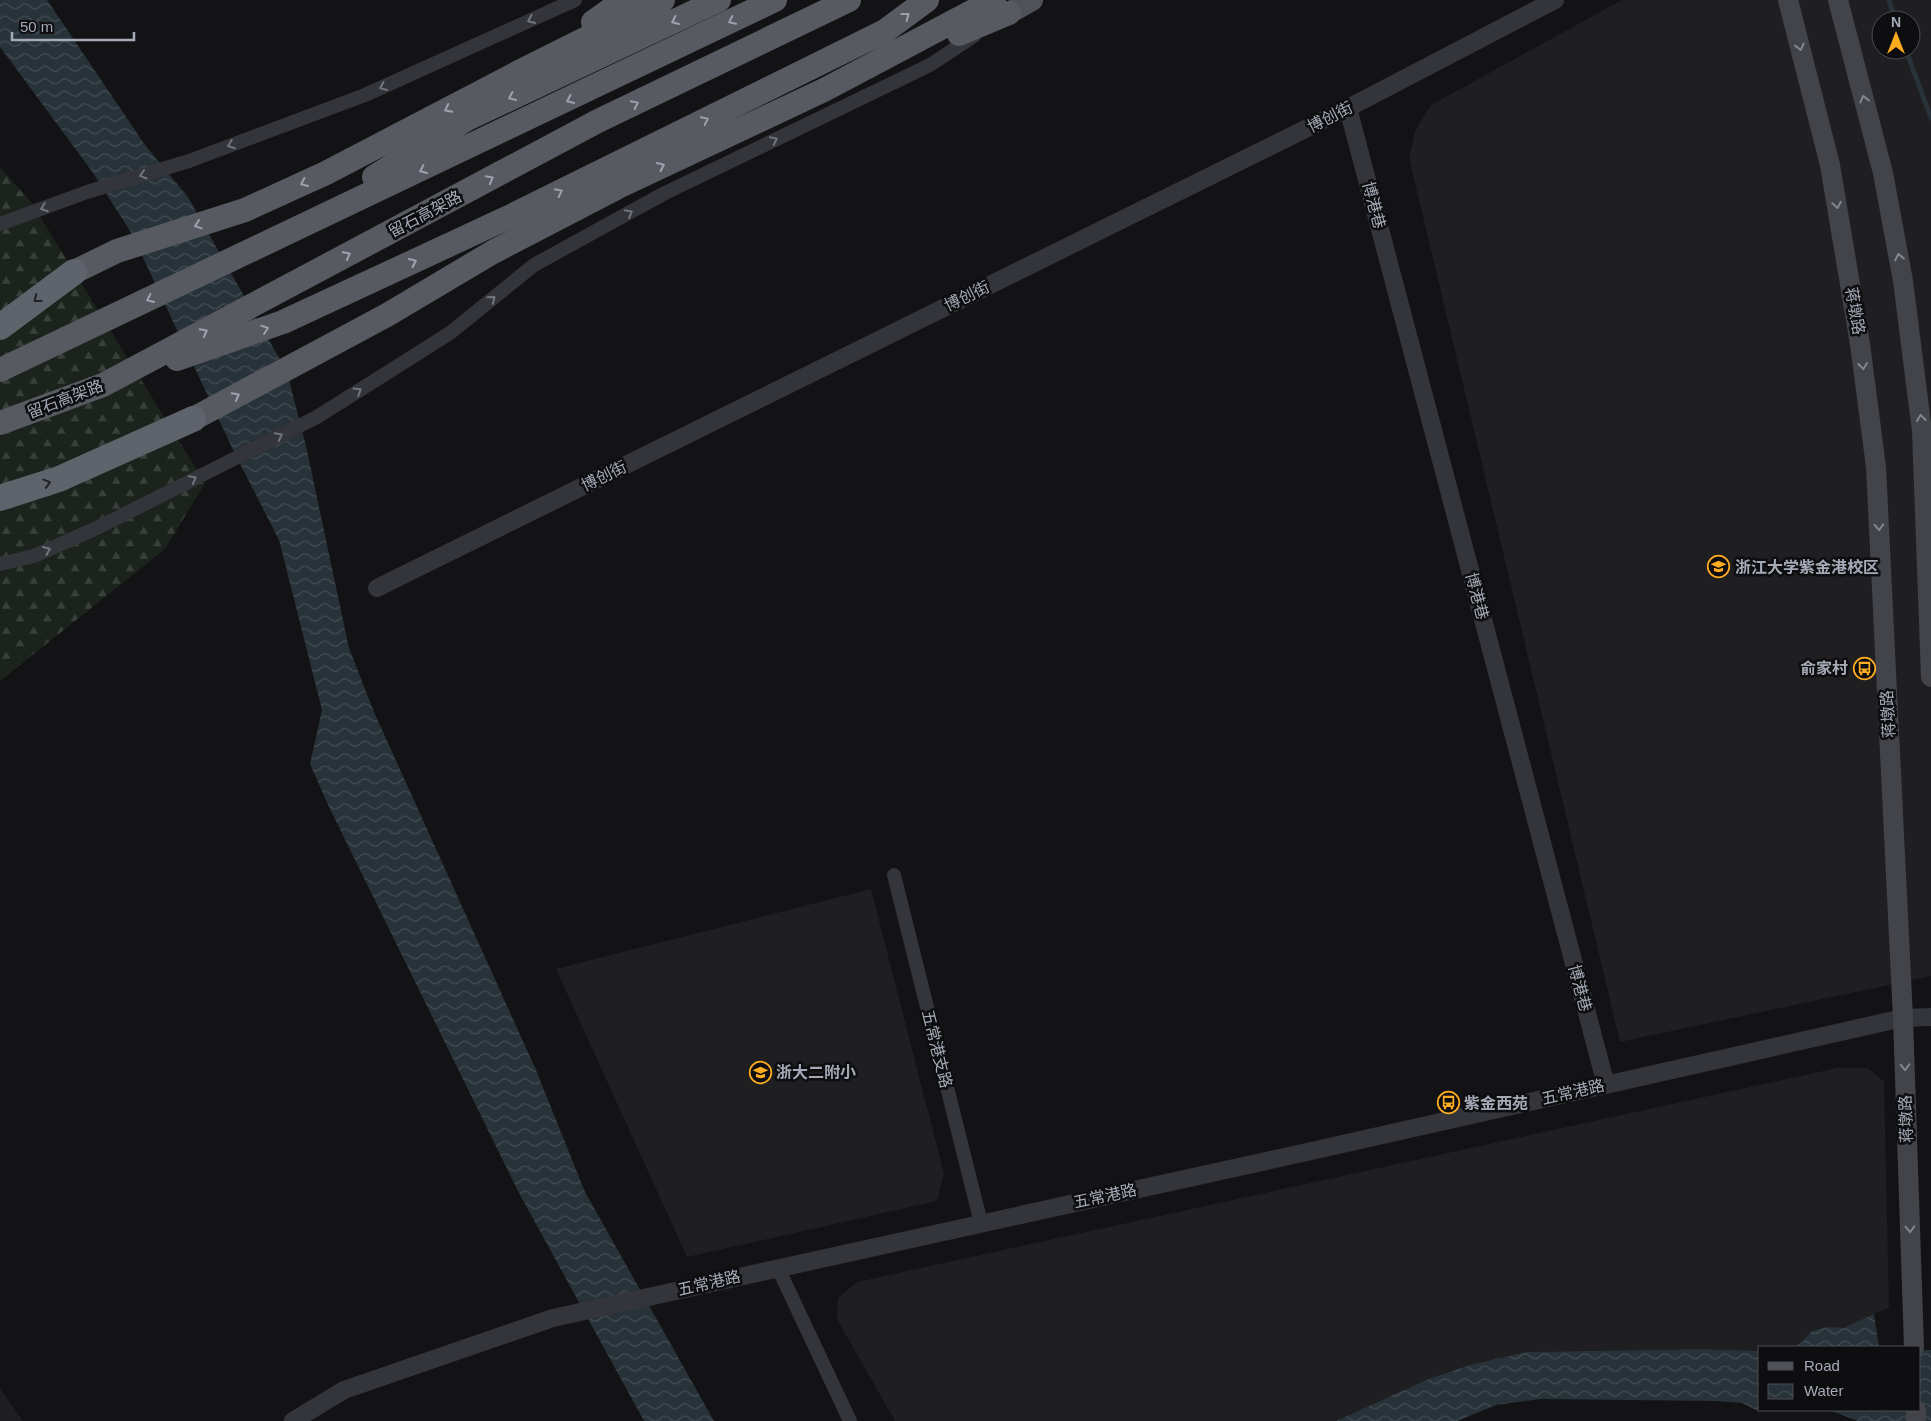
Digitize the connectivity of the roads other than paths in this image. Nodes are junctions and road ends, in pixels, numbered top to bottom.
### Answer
1 (576, 0) edge
2 (624, 0) edge
3 (664, 0) edge
4 (719, 0) edge
5 (775, 0) edge
6 (849, 0) edge
7 (927, 0) edge
8 (1032, 0) edge
9 (1555, 0) edge
10 (1788, 0) edge
11 (1838, 0) edge
12 (1001, 7) edge
13 (519, 72) junction
14 (1348, 108) junction
15 (0, 224) edge
16 (74, 272) joint
17 (175, 288) junction
18 (0, 327) edge
19 (0, 370) edge
20 (103, 386) junction
21 (194, 419) joint
22 (0, 423) edge
23 (1927, 453) edge
24 (0, 498) edge
25 (0, 564) edge
26 (377, 588) dead end
27 (1931, 677) edge
28 (894, 875) dead end
29 (1931, 1017) edge
30 (1903, 1018) junction
31 (1606, 1085) junction
32 (981, 1223) junction
33 (778, 1268) junction
34 (1913, 1341) edge
35 (293, 1421) edge
36 (850, 1421) edge

1 -> 15 street
2 - 13 highway
3 - 13 highway
4 -> 17 highway
5 -> 17 highway
20 -> 6 highway, 留石高架路
20 -> 7 highway
8 - 12 main road
9 - 14 street, 博创街
10 -> 30 main road, 蒋墩路
23 -> 11 main road
21 -> 12 highway
25 -> 12 street
13 -> 16 highway
14 - 26 street, 博创街
14 - 31 street, 博港巷
16 -> 18 highway
17 -> 19 highway
20 - 22 highway, 留石高架路
24 -> 21 highway
23 - 27 main road
28 - 32 street, 五常港支路
29 - 30 street, 五常港路
30 - 31 street, 五常港路
30 -> 34 main road, 蒋墩路
31 - 32 street, 五常港路
32 - 33 street, 五常港路
33 - 35 street, 五常港路
33 - 36 street

